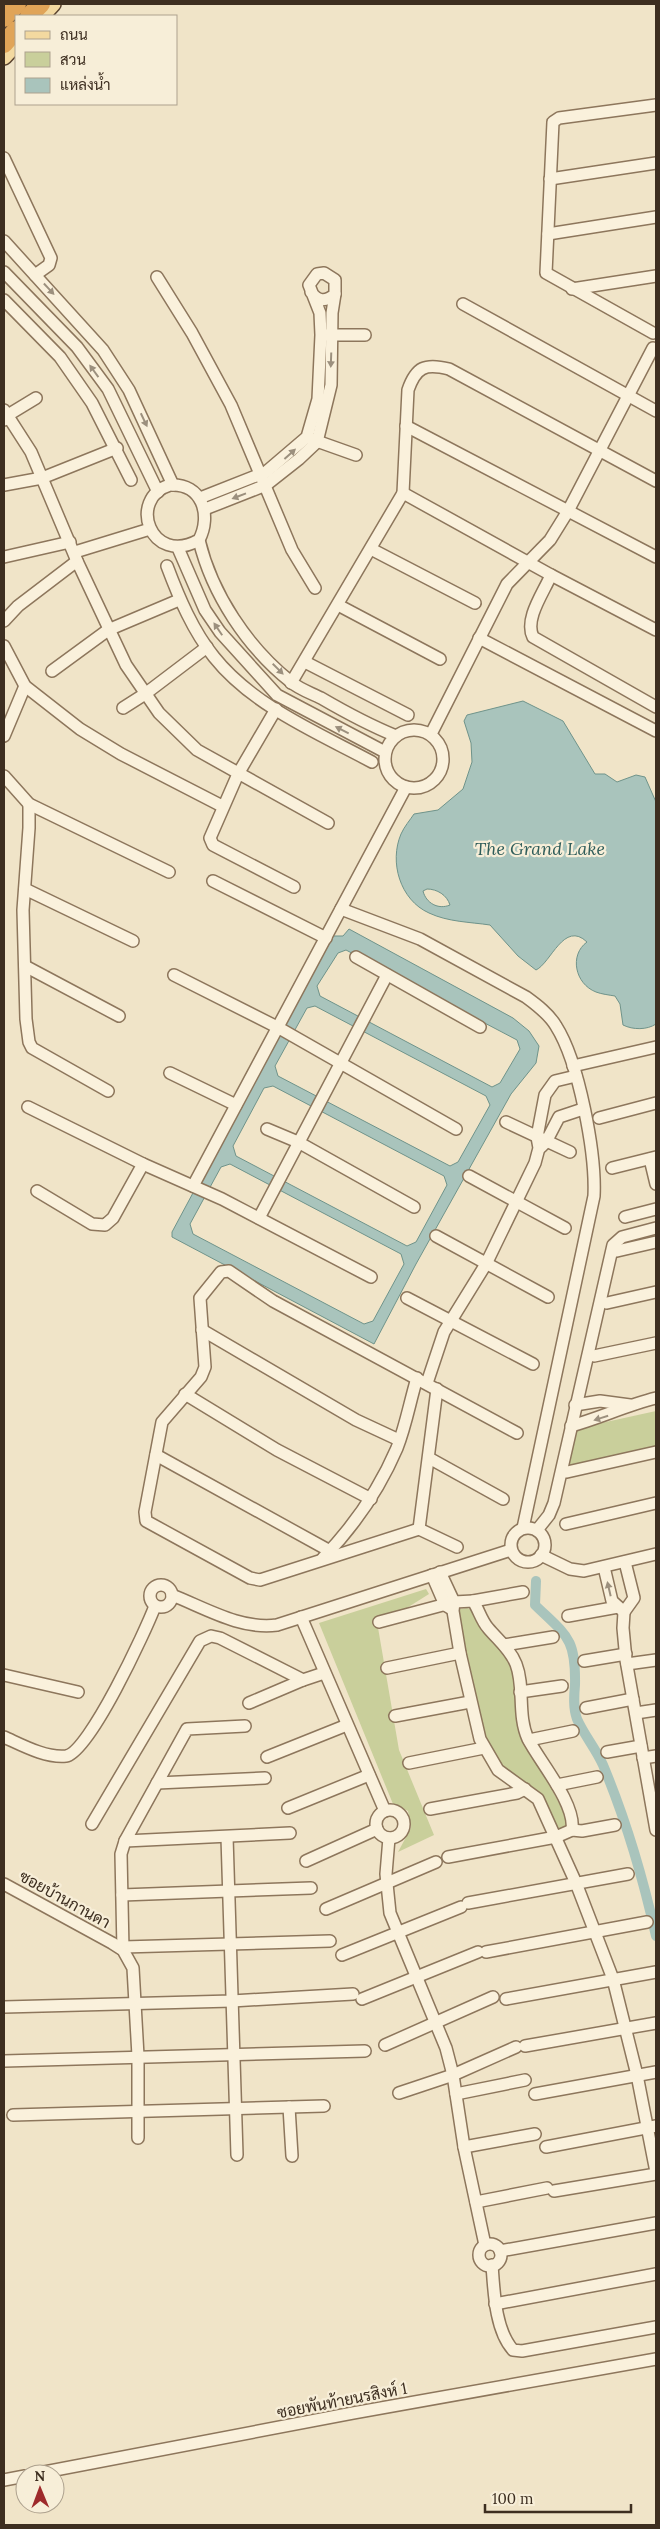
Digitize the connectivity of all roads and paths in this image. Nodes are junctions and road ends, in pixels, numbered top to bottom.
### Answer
1 (11, 4) edge
2 (17, 4) edge
3 (41, 4) edge
4 (53, 4) edge
5 (4, 12) edge
6 (30, 15) edge
7 (43, 15) edge
8 (4, 18) edge
9 (15, 31) edge
10 (4, 44) edge
11 (15, 45) edge
12 (4, 57) edge
13 (656, 105) edge
14 (4, 158) edge
15 (656, 163) edge
16 (550, 179) junction
17 (656, 217) edge
18 (548, 234) junction
19 (4, 241) edge
20 (4, 272) edge
21 (35, 275) junction
22 (656, 276) edge
23 (157, 277) dead end
24 (572, 289) junction
25 (310, 292) junction
26 (335, 294) junction
27 (4, 300) edge
28 (463, 304) dead end
29 (655, 332) edge
30 (365, 335) dead end
31 (327, 336) junction
32 (654, 349) edge
33 (628, 396) junction
34 (36, 398) dead end
35 (656, 411) edge
36 (5, 415) edge
37 (406, 426) junction
38 (312, 440) junction
39 (117, 448) junction
40 (598, 451) junction
41 (356, 455) dead end
42 (42, 478) junction
43 (131, 480) dead end
44 (263, 480) junction
45 (656, 482) edge
46 (4, 485) edge
47 (173, 485) junction
48 (158, 492) junction
49 (403, 493) junction
50 (200, 498) junction
51 (205, 509) junction
52 (568, 511) junction
53 (150, 529) junction
54 (199, 540) junction
55 (178, 548) junction
56 (371, 549) junction
57 (74, 552) junction
58 (4, 557) edge
59 (656, 557) edge
60 (531, 562) junction
61 (167, 566) dead end
62 (551, 575) junction
63 (315, 588) dead end
64 (179, 600) junction
65 (475, 603) dead end
66 (338, 606) junction
67 (4, 621) edge
68 (108, 630) junction
69 (656, 630) edge
70 (479, 638) junction
71 (4, 646) edge
72 (207, 647) junction
73 (440, 659) dead end
74 (305, 662) junction
75 (52, 671) dead end
76 (291, 682) junction
77 (25, 686) junction
78 (145, 694) junction
79 (656, 707) edge
80 (123, 708) dead end
81 (276, 709) junction
82 (408, 715) dead end
83 (656, 731) edge
84 (431, 734) junction
85 (4, 736) edge
86 (396, 736) junction
87 (385, 752) junction
88 (372, 762) dead end
89 (238, 774) junction
90 (4, 776) edge
91 (406, 787) junction
92 (28, 804) junction
93 (222, 806) junction
94 (328, 823) dead end
95 (168, 872) dead end
96 (213, 882) dead end
97 (294, 887) dead end
98 (25, 889) junction
99 (341, 908) junction
100 (326, 938) junction
101 (132, 941) dead end
102 (356, 957) dead end
103 (24, 966) junction
104 (174, 975) dead end
105 (387, 975) junction
106 (119, 1016) dead end
107 (480, 1027) dead end
108 (279, 1029) junction
109 (656, 1047) edge
110 (340, 1064) junction
111 (575, 1071) junction
112 (170, 1073) dead end
113 (108, 1091) dead end
114 (656, 1103) edge
115 (236, 1105) junction
116 (28, 1107) dead end
117 (583, 1109) junction
118 (598, 1118) dead end
119 (506, 1122) dead end
120 (267, 1128) dead end
121 (456, 1129) dead end
122 (298, 1142) junction
123 (541, 1142) junction
124 (570, 1152) dead end
125 (653, 1158) edge
126 (143, 1164) junction
127 (612, 1168) dead end
128 (469, 1176) dead end
129 (656, 1184) edge
130 (194, 1186) junction
131 (37, 1191) dead end
132 (517, 1202) junction
133 (414, 1207) dead end
134 (656, 1209) edge
135 (625, 1217) dead end
136 (260, 1218) junction
137 (565, 1228) dead end
138 (656, 1228) edge
139 (436, 1236) dead end
140 (656, 1242) edge
141 (617, 1251) dead end
142 (486, 1264) junction
143 (371, 1276) dead end
144 (656, 1292) edge
145 (548, 1297) dead end
146 (407, 1298) dead end
147 (607, 1302) dead end
148 (450, 1320) junction
149 (202, 1330) junction
150 (656, 1343) edge
151 (594, 1356) dead end
152 (532, 1364) dead end
153 (427, 1383) junction
154 (185, 1394) junction
155 (656, 1398) edge
156 (575, 1405) junction
157 (630, 1405) junction
158 (570, 1426) junction
159 (517, 1433) dead end
160 (399, 1440) junction
161 (656, 1452) edge
162 (156, 1455) junction
163 (429, 1458) junction
164 (568, 1472) dead end
165 (371, 1498) junction
166 (503, 1500) dead end
167 (656, 1503) edge
168 (566, 1524) dead end
169 (523, 1528) junction
170 (419, 1529) junction
171 (537, 1530) junction
172 (457, 1547) dead end
173 (511, 1550) junction
174 (330, 1551) junction
175 (656, 1554) edge
176 (541, 1555) junction
177 (322, 1560) junction
178 (625, 1562) junction
179 (604, 1567) junction
180 (436, 1573) junction
181 (523, 1592) dead end
182 (172, 1595) junction
183 (473, 1601) junction
184 (155, 1606) junction
185 (451, 1606) junction
186 (621, 1609) junction
187 (568, 1616) dead end
188 (301, 1617) junction
189 (379, 1622) dead end
190 (553, 1637) dead end
191 (504, 1645) junction
192 (460, 1653) junction
193 (626, 1659) junction
194 (656, 1660) edge
195 (584, 1661) dead end
196 (387, 1668) dead end
197 (324, 1673) junction
198 (4, 1675) edge
199 (303, 1680) junction
200 (562, 1686) dead end
201 (78, 1692) dead end
202 (520, 1692) junction
203 (633, 1699) junction
204 (470, 1702) junction
205 (249, 1703) dead end
206 (586, 1708) dead end
207 (656, 1710) edge
208 (636, 1713) junction
209 (396, 1716) dead end
210 (347, 1725) junction
211 (245, 1726) dead end
212 (573, 1732) dead end
213 (4, 1737) edge
214 (529, 1740) junction
215 (641, 1746) junction
216 (484, 1748) junction
217 (607, 1752) dead end
218 (656, 1756) edge
219 (267, 1757) dead end
220 (643, 1758) junction
221 (409, 1763) dead end
222 (369, 1775) junction
223 (597, 1777) dead end
224 (265, 1778) dead end
225 (157, 1783) junction
226 (557, 1785) junction
227 (525, 1789) junction
228 (654, 1805) edge
229 (288, 1808) dead end
230 (430, 1809) dead end
231 (385, 1811) junction
232 (92, 1824) dead end
233 (616, 1825) dead end
234 (377, 1829) junction
235 (572, 1830) junction
236 (656, 1830) edge
237 (290, 1833) dead end
238 (226, 1837) junction
239 (556, 1837) junction
240 (389, 1838) junction
241 (124, 1841) junction
242 (448, 1857) dead end
243 (306, 1861) dead end
244 (436, 1862) dead end
245 (628, 1874) dead end
246 (386, 1883) junction
247 (576, 1883) junction
248 (4, 1884) edge
249 (311, 1888) dead end
250 (228, 1892) junction
251 (122, 1895) junction
252 (326, 1909) dead end
253 (647, 1922) dead end
254 (595, 1931) junction
255 (398, 1934) junction
256 (330, 1942) dead end
257 (230, 1946) junction
258 (123, 1949) junction
259 (342, 1955) dead end
260 (656, 1972) edge
261 (416, 1977) junction
262 (613, 1979) junction
263 (493, 1997) dead end
264 (506, 1999) dead end
265 (232, 2001) junction
266 (136, 2004) junction
267 (4, 2007) edge
268 (436, 2023) junction
269 (656, 2023) edge
270 (626, 2028) junction
271 (385, 2045) dead end
272 (365, 2051) dead end
273 (233, 2054) junction
274 (138, 2056) junction
275 (4, 2061) edge
276 (656, 2072) edge
277 (453, 2075) junction
278 (637, 2075) junction
279 (525, 2080) dead end
280 (399, 2093) dead end
281 (456, 2094) junction
282 (535, 2094) dead end
283 (324, 2106) dead end
284 (289, 2108) junction
285 (235, 2110) junction
286 (138, 2112) junction
287 (13, 2115) dead end
288 (652, 2127) edge
289 (535, 2134) dead end
290 (138, 2138) dead end
291 (464, 2147) junction
292 (546, 2147) dead end
293 (238, 2155) dead end
294 (292, 2156) dead end
295 (656, 2173) edge
296 (476, 2202) junction
297 (656, 2223) edge
298 (485, 2245) junction
299 (500, 2252) junction
300 (492, 2265) junction
301 (656, 2274) edge
302 (495, 2304) junction
303 (656, 2327) edge
304 (656, 2359) edge
305 (65, 2468) edge

1 - 5 highway
2 - 8 highway
3 - 6 highway
4 - 7 main road
9 - 10 highway
11 - 12 main road
13 - 16 street
14 - 21 street
15 - 16 street
16 - 18 street
17 - 18 street
18 - 24 street
19 - 21 street
48 -> 20 street
21 -> 47 street
22 - 24 street
23 - 44 street
24 - 29 street
25 - 26 street
25 - 26 street
25 - 31 street
26 - 31 street
27 - 39 street
28 - 33 street
29 - 32 street
30 - 31 street
31 - 38 street
32 - 33 street
33 - 35 street
33 - 40 street
34 - 36 street
36 - 42 street
37 - 40 street
37 - 49 street
37 - 52 street
38 - 41 street
38 - 44 street
39 - 42 street
39 - 43 street
40 - 45 street
40 - 52 street
42 - 46 street
42 - 57 street
44 - 50 street
44 -> 51 street
44 - 63 street
47 - 48 street
47 - 50 street
48 - 53 street
49 - 56 street
49 - 60 street
50 - 51 street
51 - 54 street
52 - 59 street
52 - 60 street
53 - 55 street
53 - 57 street
54 - 55 street
54 -> 76 street
87 -> 55 street
56 - 65 street
56 - 66 street
57 - 58 street
57 - 67 street
57 - 68 street
60 - 62 street
60 - 70 street
61 - 64 street
62 - 69 street
62 - 79 street
64 - 68 street
64 - 72 street
66 - 73 street
66 - 74 street
68 - 75 street
68 - 78 street
70 - 83 street
70 - 84 street
71 - 77 street
72 - 78 street
72 - 81 street
74 - 76 street
74 - 82 street
76 - 86 street
77 - 85 street
77 - 93 street
78 - 80 street
78 - 89 street
81 - 88 street
81 - 89 street
84 - 86 street
84 - 91 street
86 - 87 street
87 - 91 street
89 - 93 street
89 - 94 street
90 - 92 street
91 - 99 street
92 - 95 street
92 - 98 street
93 - 97 street
96 - 100 street
98 - 101 street
98 - 103 street
99 - 100 street
99 - 111 street
100 - 108 street
102 - 105 street
103 - 106 street
103 - 113 street
104 - 108 street
105 - 107 street
105 - 110 street
108 - 110 street
108 - 115 street
109 - 111 street
110 - 121 street
110 - 122 street
111 - 117 street
111 - 123 street
112 - 115 street
114 - 118 street
115 - 130 street
116 - 126 street
117 - 123 street
117 - 169 street
119 - 123 street
120 - 122 street
122 - 133 street
122 - 136 street
123 - 124 street
123 - 132 street
125 - 127 street
125 - 129 street
126 - 130 street
126 - 131 street
128 - 132 street
130 - 136 street
132 - 137 street
132 - 142 street
134 - 135 street
136 - 143 street
138 - 156 street
139 - 142 street
140 - 141 street
142 - 145 street
142 - 148 street
144 - 147 street
146 - 148 street
148 - 152 street
148 - 153 street
149 - 153 street
149 - 154 street
149 - 160 street
150 - 151 street
153 - 159 street
153 - 160 street
153 - 163 street
154 - 162 street
154 - 165 street
155 - 157 street
156 - 157 street
156 - 158 street
157 -> 158 street
158 - 171 street
160 - 165 street
161 - 164 street
162 - 174 street
162 - 177 street
163 - 166 street
163 - 170 street
165 - 174 street
167 - 168 street
169 - 171 street
169 - 173 street
170 - 172 street
170 - 177 street
171 - 176 street
173 - 176 street
173 - 180 street
174 - 177 street
175 - 178 street
176 - 179 street
178 - 179 street
178 - 186 street
186 -> 179 street
180 - 185 street
180 - 188 street
181 - 183 street
182 - 184 street
182 - 184 street
182 - 188 street
183 - 185 street
183 - 191 street
184 - 213 street
185 - 189 street
185 - 192 street
186 - 187 street
186 - 193 street
188 - 197 street
190 - 191 street
191 - 202 street
192 - 196 street
192 - 204 street
193 - 194 street
193 - 195 street
193 - 203 street
197 - 199 street
197 - 210 street
198 - 201 street
199 - 205 street
199 - 232 street
200 - 202 street
202 - 214 street
203 - 206 street
203 - 208 street
204 - 209 street
204 - 216 street
207 - 208 street
208 - 215 street
210 - 219 street
210 - 222 street
211 - 225 street
212 - 214 street
214 - 226 street
215 - 217 street
215 - 220 street
216 - 221 street
216 - 227 street
218 - 220 street
220 - 228 street
222 - 229 street
222 - 231 street
223 - 226 street
224 - 225 street
225 - 241 street
226 - 235 street
227 - 230 street
227 - 239 street
228 - 236 street
231 - 234 street
231 - 240 street
233 - 235 street
234 - 240 street
234 - 243 street
235 - 239 street
237 - 238 street
238 - 241 street
238 - 250 street
239 - 242 street
239 - 247 street
240 - 246 street
241 - 251 street
244 - 246 street
245 - 247 street
246 - 252 street
246 - 255 street
247 - 254 street
247 - 255 street
248 - 258 street, ซอยบ้านกานดา
249 - 250 street
250 - 251 street
250 - 257 street
251 - 258 street
253 - 254 street
254 - 261 street
254 - 262 street
255 - 259 street
255 - 261 street
256 - 257 street
257 - 258 street
257 - 265 street
258 - 266 street
260 - 262 street
261 - 265 street
261 - 268 street
262 - 264 street
262 - 270 street
263 - 268 street
265 - 266 street
265 - 273 street
266 - 267 street
266 - 274 street
268 - 271 street
268 - 277 street
269 - 270 street
270 - 277 street
270 - 278 street
272 - 273 street
273 - 274 street
273 - 285 street
274 - 275 street
274 - 286 street
276 - 278 street
277 - 280 street
277 - 281 street
278 - 282 street
278 - 288 street
279 - 281 street
281 - 291 street
283 - 284 street
284 - 285 street
284 - 294 street
285 - 286 street
285 - 293 street
286 - 287 street
286 - 290 street
288 - 292 street
288 - 295 street
289 - 291 street
291 - 296 street
295 - 296 street
296 - 298 street
297 - 299 street
298 - 299 street
298 - 300 street
299 - 300 street
300 - 302 street
301 - 302 street
302 - 303 street
304 - 305 street, ซอยพันท้ายนรสิงห์ 1

